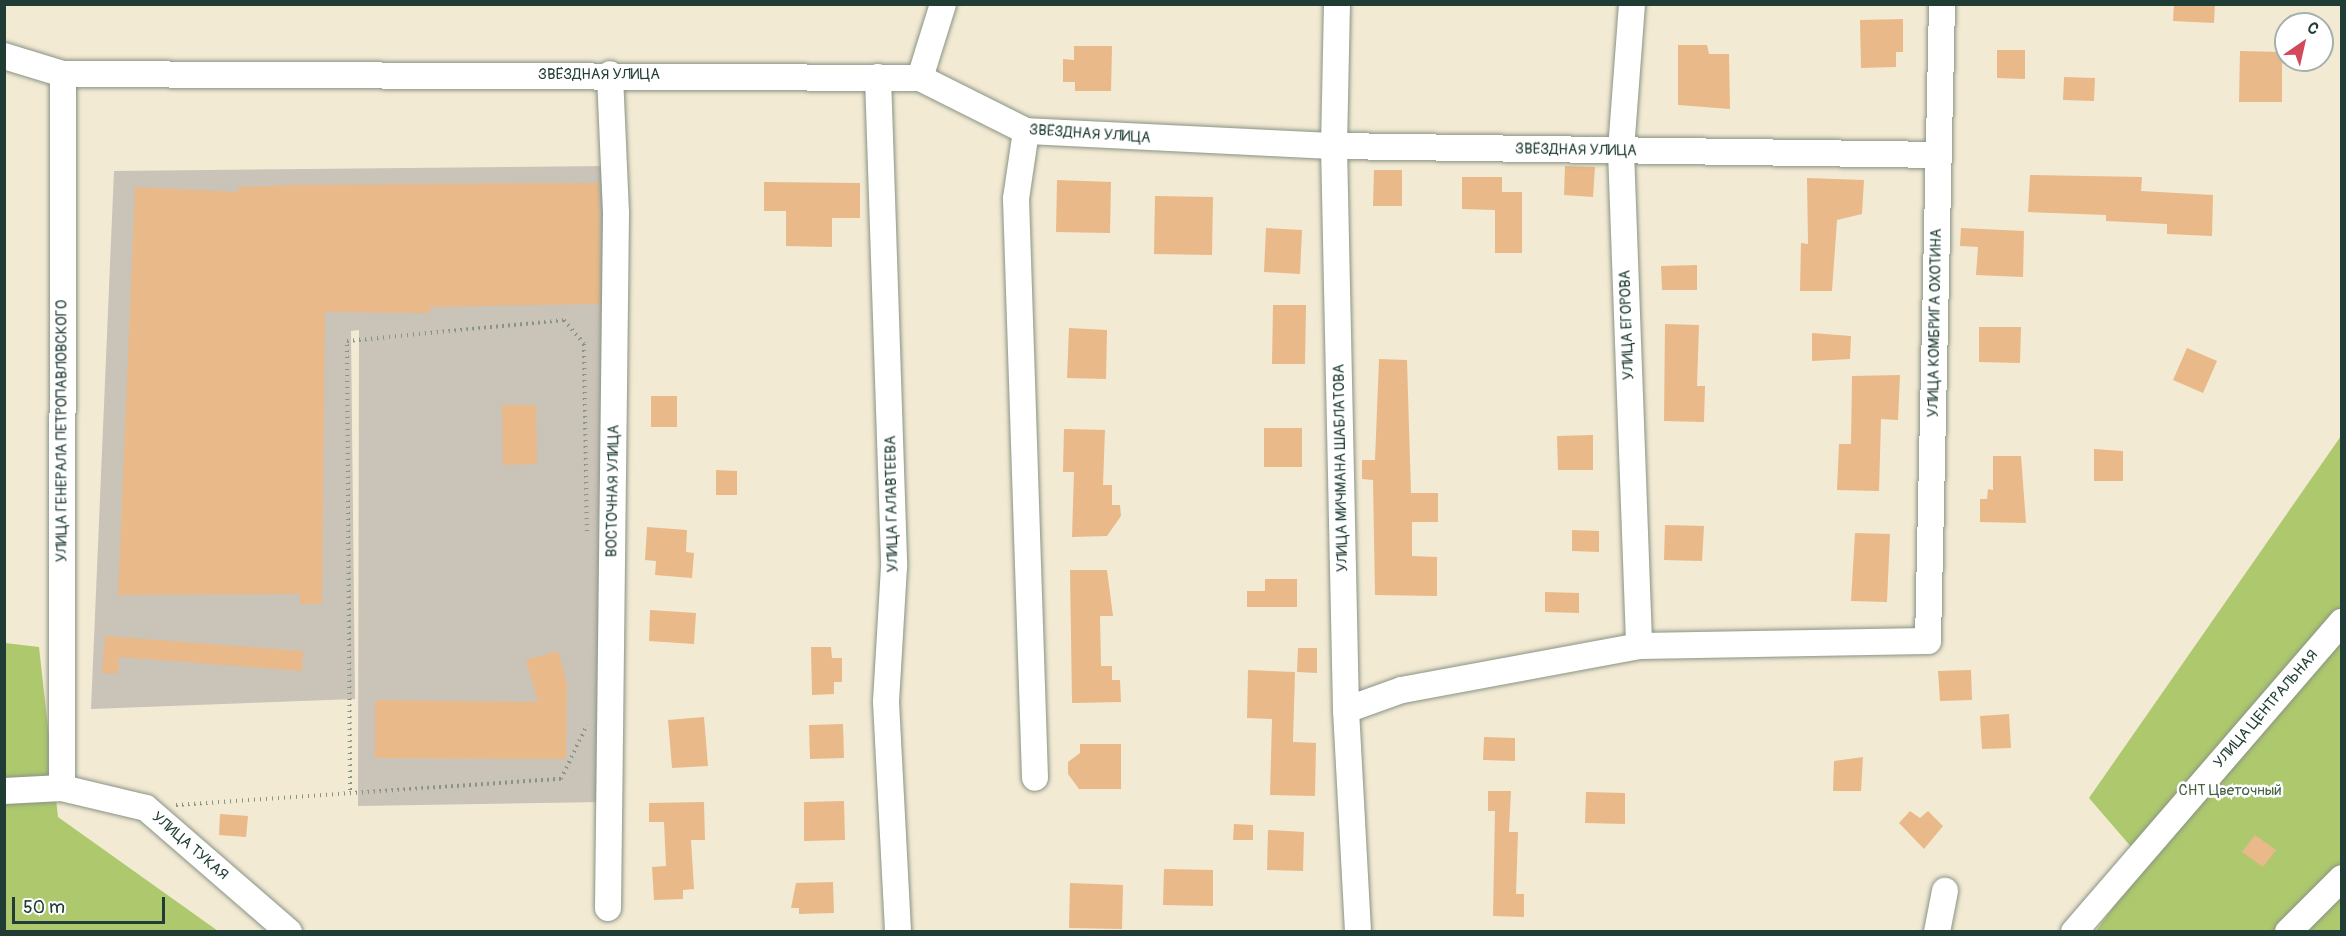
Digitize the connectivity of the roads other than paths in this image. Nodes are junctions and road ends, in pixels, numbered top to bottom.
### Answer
1 (943, 4) edge
2 (1337, 4) edge
3 (1632, 4) edge
4 (1942, 4) edge
5 (4, 56) edge
6 (63, 74) junction
7 (610, 74) junction
8 (878, 77) junction
9 (920, 78) junction
10 (1026, 131) junction
11 (1334, 147) junction
12 (1621, 151) junction
13 (1939, 155) junction
14 (2342, 622) edge
15 (1639, 646) junction
16 (1346, 710) junction
17 (1035, 778) dead end
18 (62, 788) junction
19 (4, 791) edge
20 (2342, 878) edge
21 (1945, 891) dead end
22 (608, 908) dead end
23 (289, 932) edge
24 (898, 932) edge
25 (1358, 932) edge
26 (1937, 932) edge
27 (2074, 932) edge
28 (2288, 932) edge

1 - 9 street
2 - 11 street, УЛИЦА МИЧМАНА ШАБЛАТОВА
3 - 12 street, УЛИЦА ЕГОРОВА
4 - 13 street, УЛИЦА КОМБРИГА ОХОТИНА
5 - 6 street, ЗВЁЗДНАЯ УЛИЦА
6 - 7 street, ЗВЁЗДНАЯ УЛИЦА
6 - 18 street, УЛИЦА ГЕНЕРАЛА ПЕТРОПАВЛОВСКОГО
7 - 8 street, ЗВЁЗДНАЯ УЛИЦА
7 - 22 street, ВОСТОЧНАЯ УЛИЦА
8 - 9 street, ЗВЁЗДНАЯ УЛИЦА
8 - 24 street, УЛИЦА ГАЛАВТЕЕВА
9 - 10 street, ЗВЁЗДНАЯ УЛИЦА
10 - 11 street, ЗВЁЗДНАЯ УЛИЦА
10 - 17 street
11 - 12 street, ЗВЁЗДНАЯ УЛИЦА
11 - 16 street, УЛИЦА МИЧМАНА ШАБЛАТОВА
12 - 13 street, ЗВЁЗДНАЯ УЛИЦА
12 - 15 street, УЛИЦА ЕГОРОВА
13 - 15 street, УЛИЦА КОМБРИГА ОХОТИНА
14 - 27 street, УЛИЦА ЦЕНТРАЛЬНАЯ
15 - 16 street
16 - 25 street, УЛИЦА МИЧМАНА ШАБЛАТОВА
18 - 19 street, УЛИЦА ТУКАЯ
18 - 23 street, УЛИЦА ТУКАЯ
20 - 28 street
21 - 26 street

